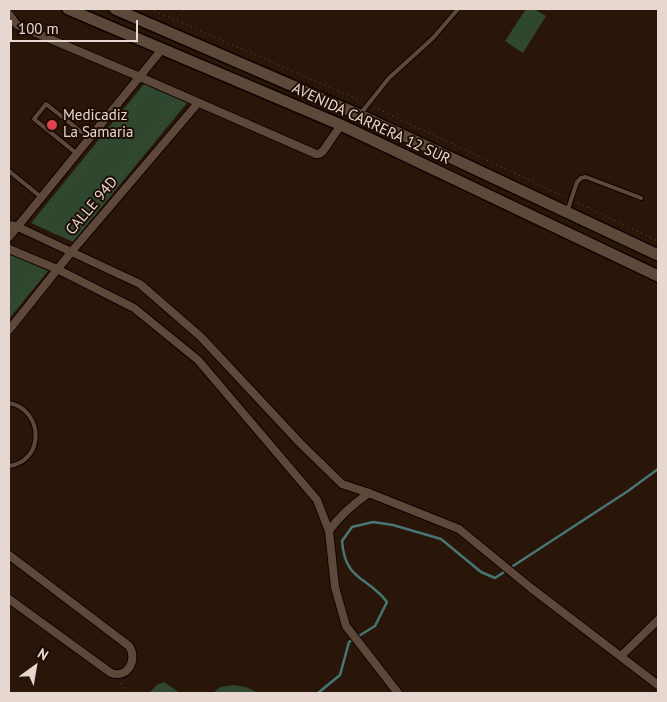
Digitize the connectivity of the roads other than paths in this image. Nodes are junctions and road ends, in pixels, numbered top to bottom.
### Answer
1 (68, 9) edge
2 (115, 9) edge
3 (458, 9) edge
4 (9, 14) edge
5 (13, 25) edge
6 (163, 48) junction
7 (140, 77) junction
8 (198, 103) junction
9 (360, 114) junction
10 (341, 125) junction
11 (89, 138) junction
12 (76, 153) junction
13 (9, 171) edge
14 (41, 196) junction
15 (641, 198) dead end
16 (567, 212) junction
17 (12, 226) edge
18 (9, 237) edge
19 (9, 249) edge
20 (72, 252) junction
21 (658, 254) edge
22 (58, 269) junction
23 (658, 276) edge
24 (9, 330) edge
25 (9, 403) edge
26 (9, 466) edge
27 (369, 493) junction
28 (329, 531) junction
29 (9, 555) edge
30 (9, 599) edge
31 (658, 620) edge
32 (620, 656) junction
33 (658, 685) edge
34 (398, 693) edge

1 - 6 street, AVENIDA CARRERA 12 SUR
2 - 9 street, AVENIDA CARRERA 12 SUR
3 - 9 lane
4 - 5 street
5 - 7 street
6 - 7 street
6 - 10 street, AVENIDA CARRERA 12 SUR
7 - 8 street
7 - 11 street
8 - 10 street
8 - 20 street, CALLE 94D
9 - 16 street, AVENIDA CARRERA 12 SUR
10 - 23 street, AVENIDA CARRERA 12 SUR
11 - 12 street
11 - 12 lane
12 - 14 street
13 - 14 lane
14 - 17 street
15 - 16 lane
16 - 21 street, AVENIDA CARRERA 12 SUR
17 - 18 street
17 - 20 street
19 - 22 street
20 - 22 street, CALLE 94D
20 - 27 street
22 - 24 street, CALLE 94D
22 - 28 street
25 - 26 lane
27 - 28 street
27 - 32 street
28 - 34 street
29 - 30 street
31 - 32 street
32 - 33 street

